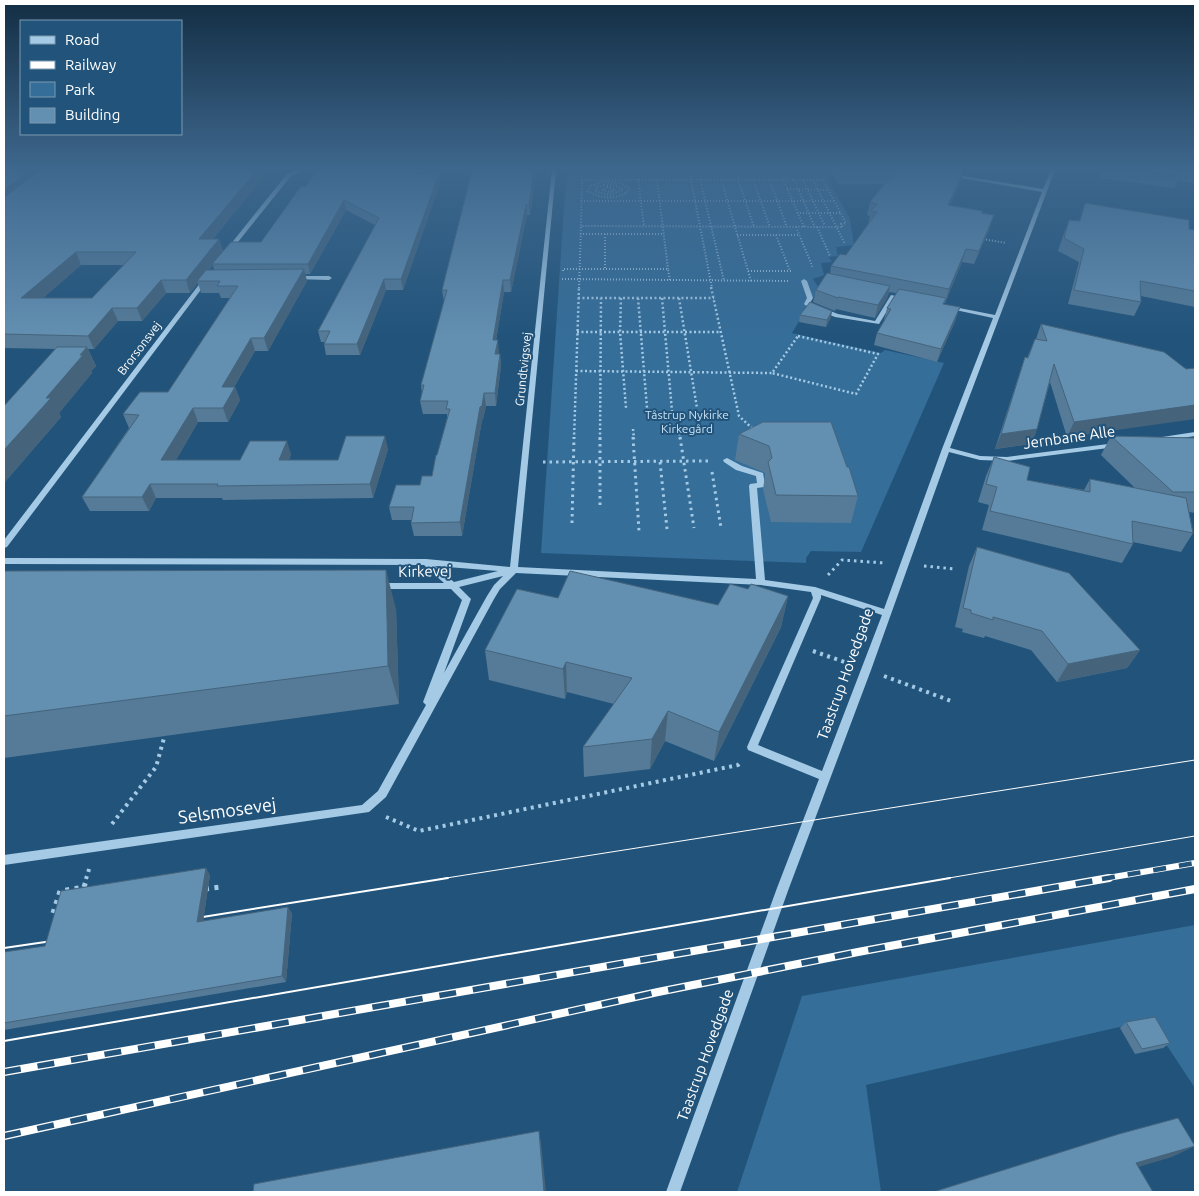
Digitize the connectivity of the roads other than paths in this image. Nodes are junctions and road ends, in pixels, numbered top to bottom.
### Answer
1 (248, 226) edge
2 (548, 226) edge
3 (1032, 226) edge
4 (224, 256) edge
5 (213, 270) edge
6 (207, 278) junction
7 (217, 278) edge
8 (292, 278) edge
9 (329, 278) dead end
10 (804, 281) road end
11 (884, 294) edge
12 (940, 306) edge
13 (996, 317) junction
14 (1195, 434) edge
15 (1151, 440) edge
16 (1121, 444) edge
17 (946, 449) junction
18 (727, 460) road end
19 (4, 545) edge
20 (4, 561) edge
21 (426, 562) junction
22 (514, 570) junction
23 (761, 582) junction
24 (365, 586) edge
25 (452, 586) junction
26 (815, 590) junction
27 (886, 613) junction
28 (415, 734) junction
29 (824, 776) junction
30 (4, 860) edge
31 (673, 1192) edge

1 - 4 street
2 - 22 street, Grundtvigsvej
3 - 13 street, Taastrup Hovedgade
5 - 6 street, Brorsonsvej
6 - 7 street
6 - 19 street, Brorsonsvej
8 - 9 street
10 - 11 street
12 - 13 street
13 - 17 street, Taastrup Hovedgade
14 - 15 street
16 - 17 street, Jernbane Alle
17 - 27 street, Taastrup Hovedgade
18 - 23 street
20 - 21 street, Kirkevej
21 - 22 street, Kirkevej
21 - 25 street
22 - 23 street, Kirkevej
22 - 25 street, Kirkevej
22 - 28 street
23 - 26 street, Kirkevej
24 - 25 street, Kirkevej
25 - 28 street
26 - 27 street, Kirkevej
26 - 29 street
27 - 29 street, Taastrup Hovedgade
28 - 30 street, Selsmosevej
29 - 31 street, Taastrup Hovedgade

